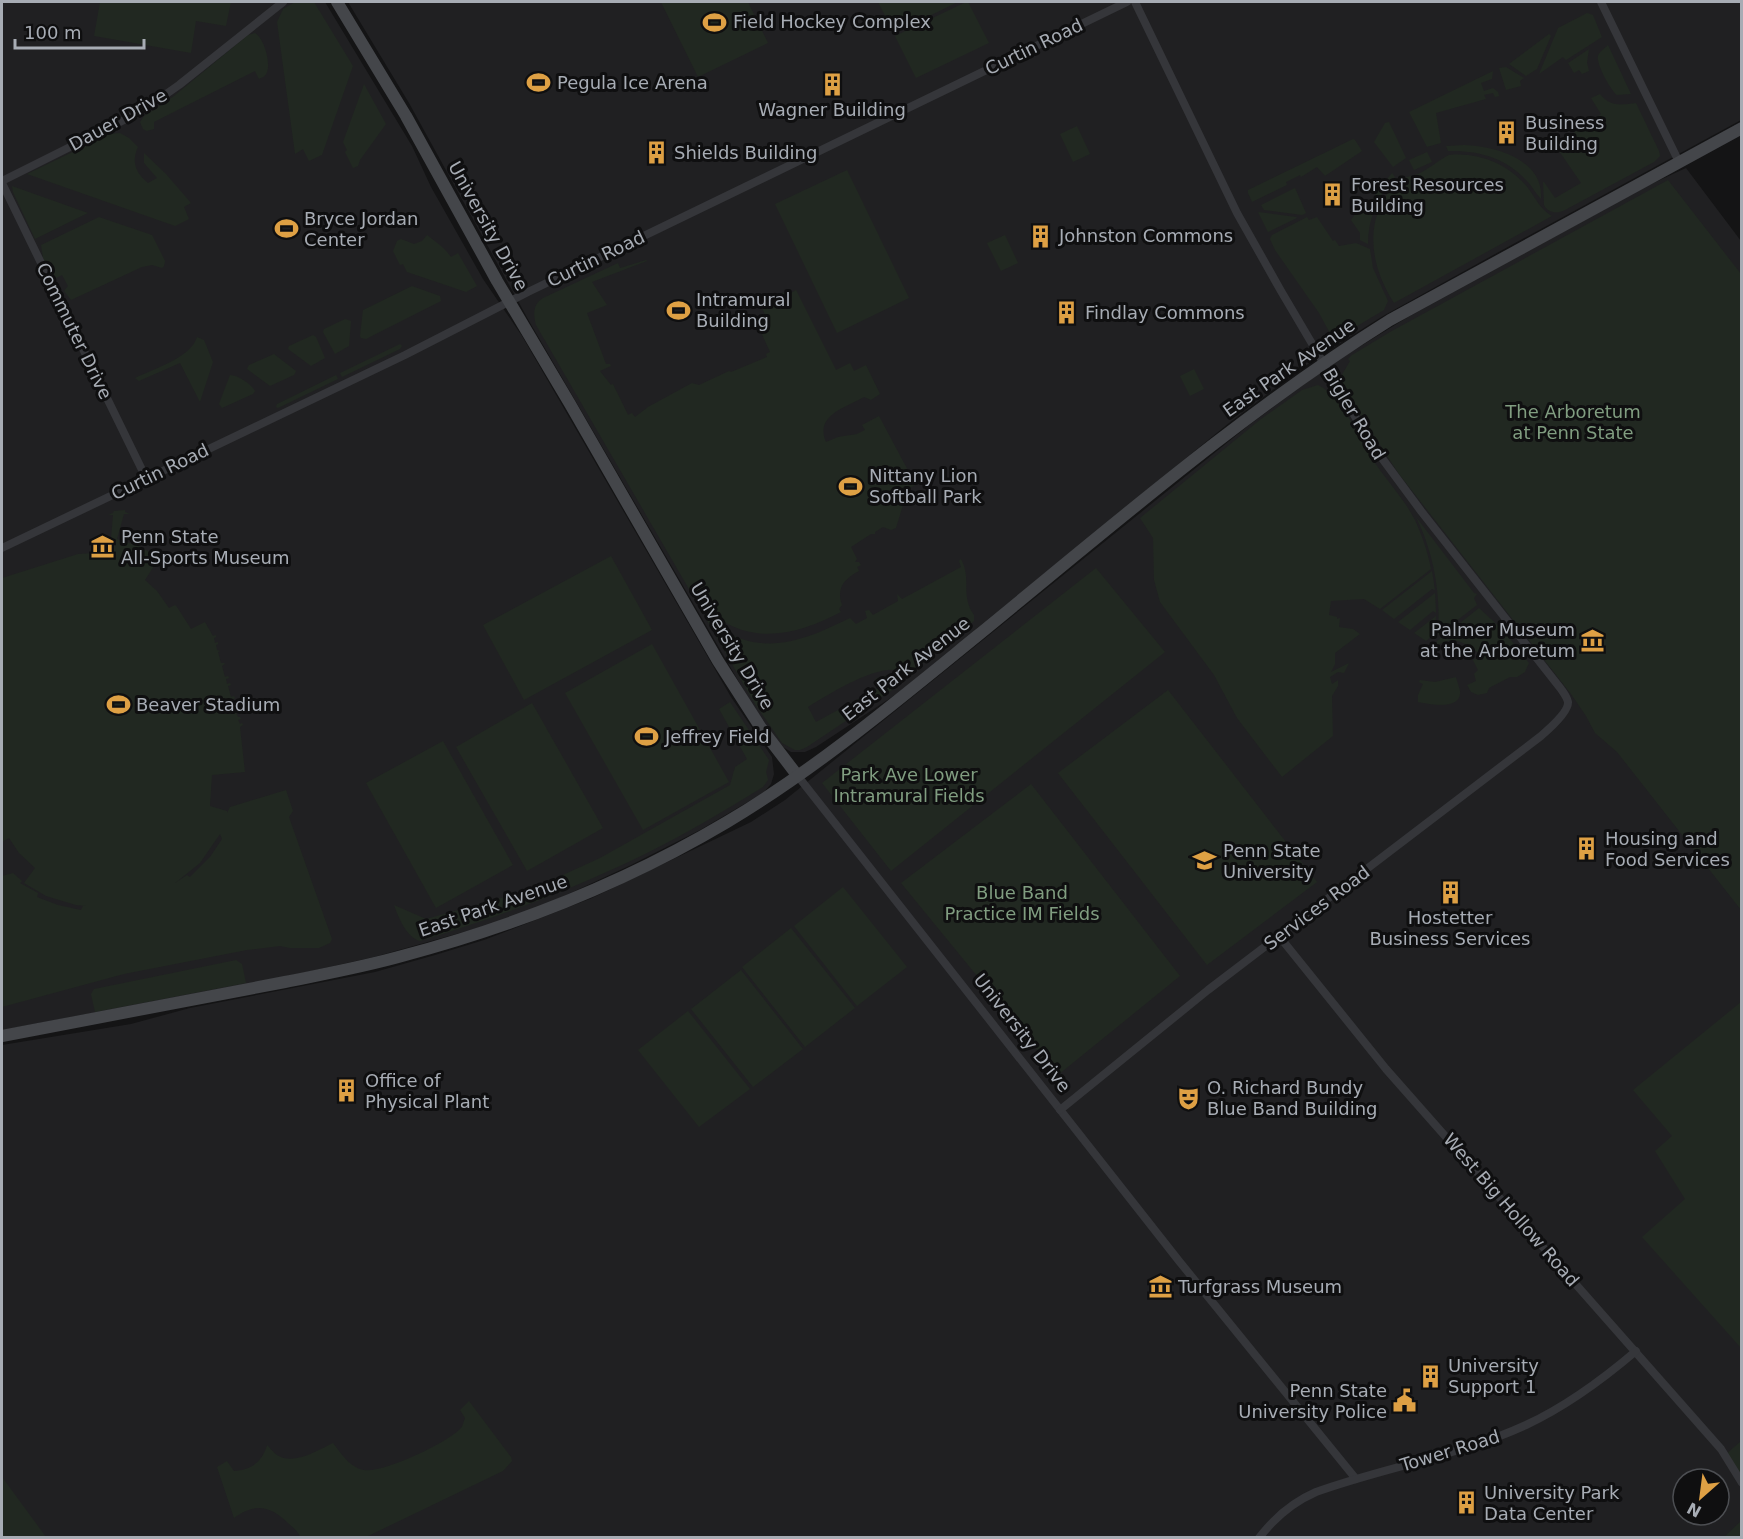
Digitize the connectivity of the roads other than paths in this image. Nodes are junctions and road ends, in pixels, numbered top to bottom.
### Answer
1 (284, 2) edge
2 (338, 2) edge
3 (1127, 2) edge
4 (1136, 2) edge
5 (1601, 2) edge
6 (1742, 129) edge
7 (1679, 162) junction
8 (2, 182) edge
9 (509, 302) junction
10 (1323, 363) junction
11 (146, 478) junction
12 (2, 548) edge
13 (1568, 702) joint
14 (797, 775) junction
15 (1279, 936) junction
16 (2, 1036) edge
17 (1060, 1110) junction
18 (1636, 1351) junction
19 (1356, 1479) junction
20 (1742, 1484) edge
21 (1259, 1538) edge

1 - 8 street, Dauer Drive
2 - 9 main road, University Drive
3 - 9 street, Curtin Road
4 - 10 street, Bigler Road
5 - 7 street
6 - 7 main road, East Park Avenue
7 - 10 main road, East Park Avenue
8 - 11 street, Commuter Drive
9 - 11 street, Curtin Road
9 - 14 main road, University Drive
10 - 13 street, Bigler Road
10 - 14 main road, East Park Avenue
11 - 12 street, Curtin Road
13 - 15 street, Services Road
14 - 16 main road, East Park Avenue
14 - 17 street, University Drive
15 - 17 street, Services Road
15 - 18 street, West Big Hollow Road
17 - 19 street, University Drive
18 - 19 street, Tower Road
18 - 20 street, West Big Hollow Road
19 - 21 street, Tower Road

